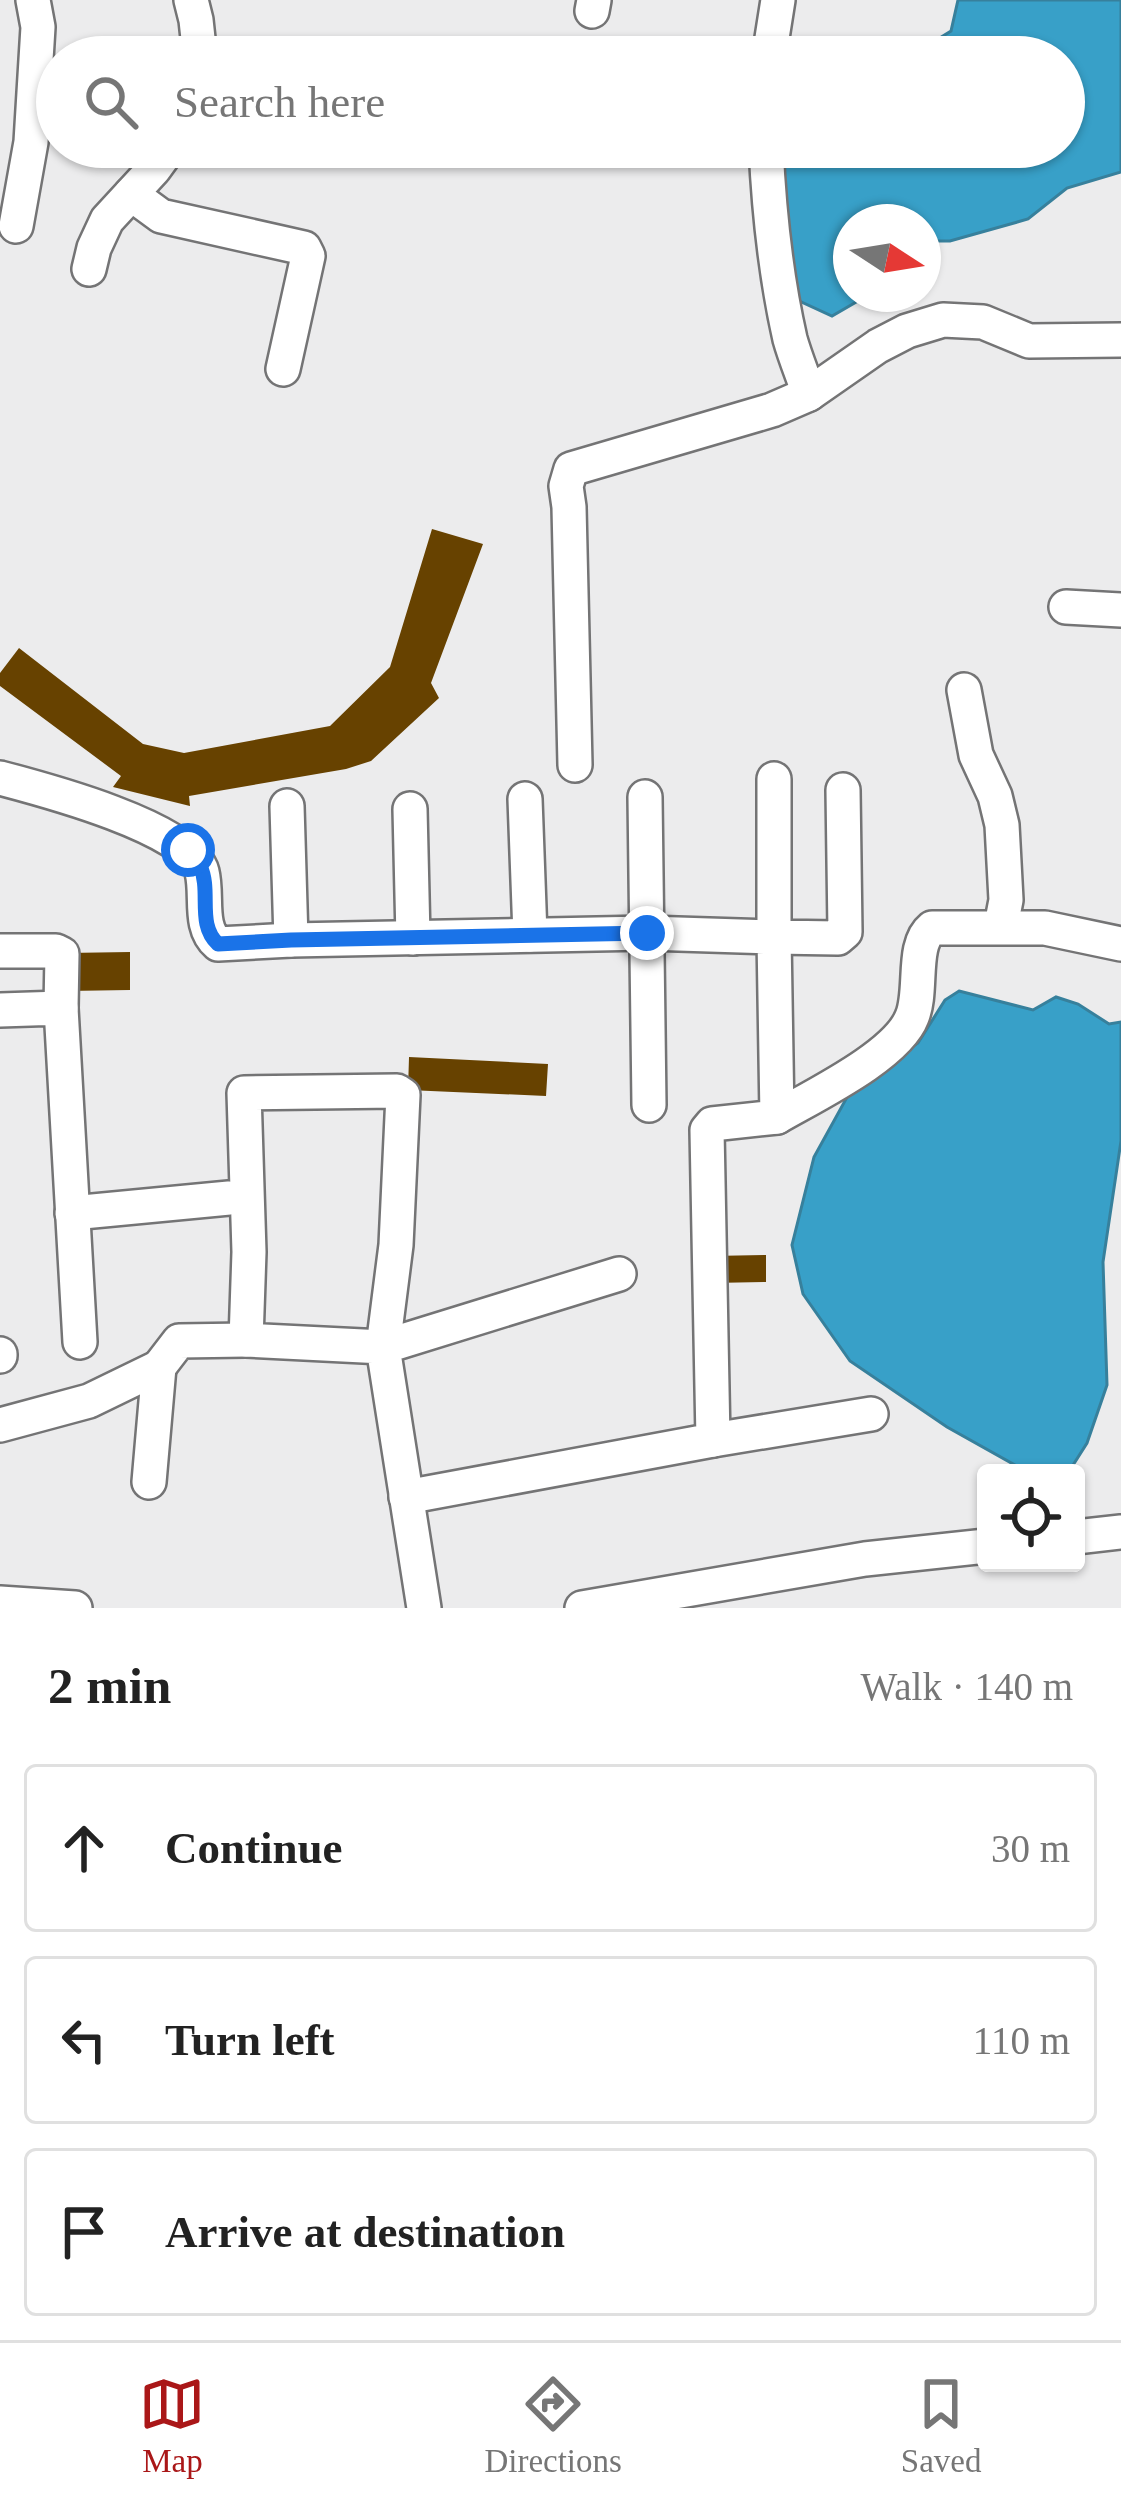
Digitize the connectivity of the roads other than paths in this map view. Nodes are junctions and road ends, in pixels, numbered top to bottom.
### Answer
1 (33, 0) edge
2 (191, 0) edge
3 (778, 0) edge
4 (38, 36) edge
5 (198, 36) edge
6 (772, 36) edge
7 (36, 82) edge
8 (153, 168) edge
9 (767, 168) edge
10 (131, 194) junction
11 (16, 226) dead end
12 (89, 269) dead end
13 (1121, 340) edge
14 (283, 369) dead end
15 (809, 394) junction
16 (1066, 607) dead end
17 (1121, 610) edge
18 (964, 690) dead end
19 (575, 765) dead end
20 (0, 778) edge
21 (775, 779) dead end
22 (843, 790) dead end
23 (645, 797) dead end
24 (525, 799) dead end
25 (287, 806) dead end
26 (410, 809) dead end
27 (1001, 926) junction
28 (647, 933) junction
29 (530, 935) junction
30 (774, 937) junction
31 (413, 938) junction
32 (291, 940) junction
33 (1121, 944) edge
34 (0, 950) edge
35 (61, 1008) junction
36 (0, 1010) edge
37 (649, 1105) dead end
38 (776, 1117) junction
39 (230, 1198) dead end
40 (72, 1214) junction
41 (619, 1274) dead end
42 (246, 1340) junction
43 (80, 1342) dead end
44 (383, 1347) junction
45 (159, 1367) junction
46 (871, 1414) dead end
47 (0, 1425) edge
48 (713, 1440) junction
49 (149, 1482) dead end
50 (406, 1497) junction
51 (1121, 1532) edge
52 (1085, 1536) edge
53 (977, 1547) edge
54 (0, 1604) edge
55 (75, 1608) edge
56 (424, 1608) edge
57 (582, 1608) edge

1 - 4 street
2 - 5 street
3 - 6 street
7 - 11 street
8 - 10 street
9 - 15 street
10 - 12 street
10 - 14 street
13 - 15 street
15 - 19 street
16 - 17 street
18 - 27 street
20 - 32 street
21 - 30 street
22 - 30 street
23 - 28 street
24 - 29 street
25 - 32 street
26 - 31 street
27 - 33 street
27 - 38 street
28 - 29 street
28 - 30 street
28 - 37 street
29 - 31 street
30 - 38 street
31 - 32 street
34 - 35 street
35 - 36 street
35 - 40 street
38 - 48 street
39 - 40 street
40 - 43 street
41 - 44 street
42 - 44 street
42 - 44 street
42 - 45 street
44 - 50 street
45 - 47 street
45 - 49 street
46 - 48 street
48 - 50 street
50 - 56 street
51 - 52 street
53 - 57 street
54 - 55 street

